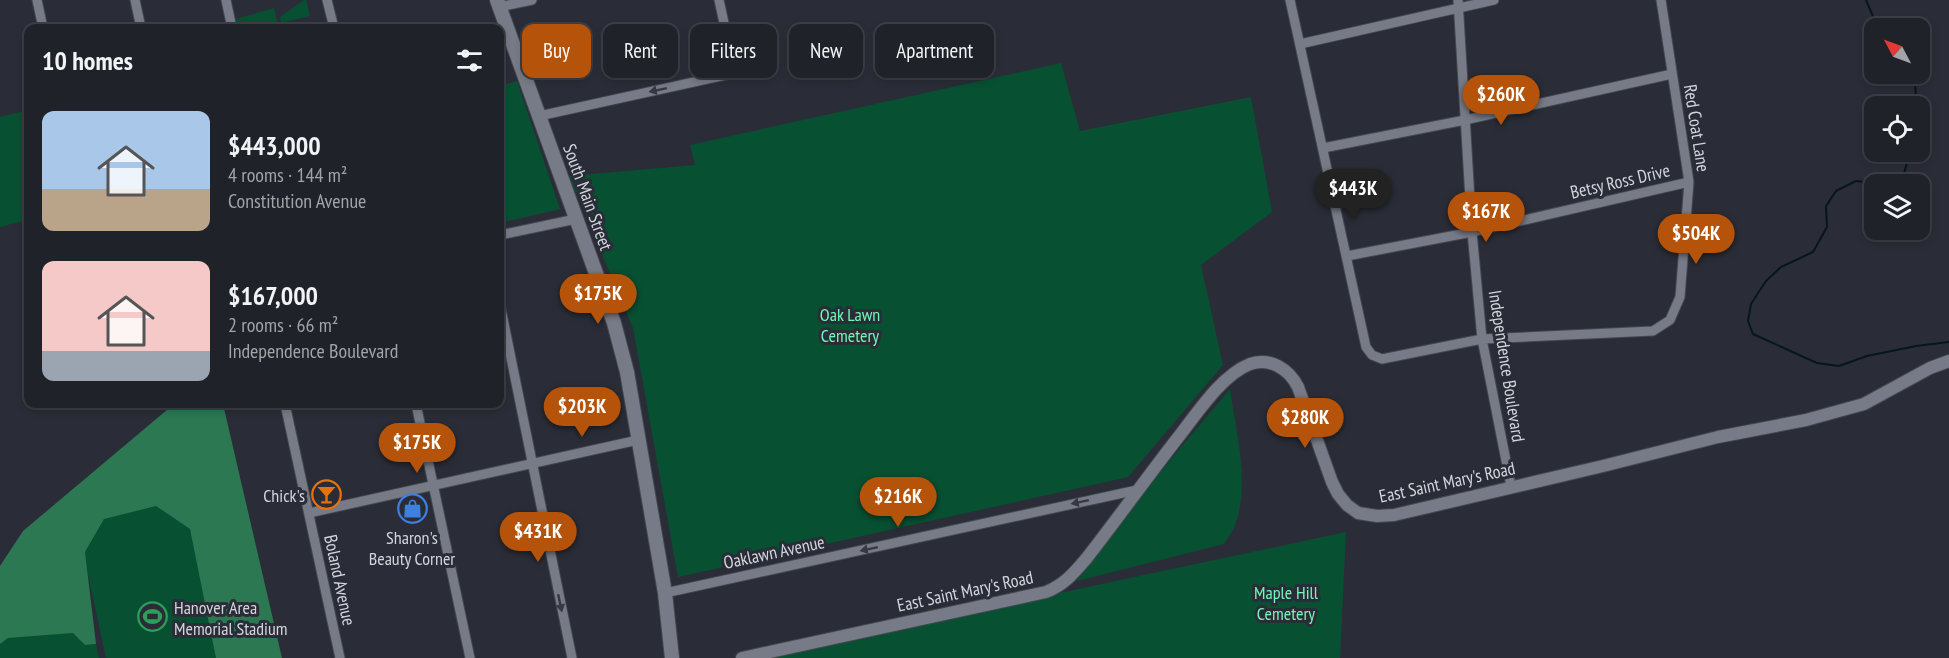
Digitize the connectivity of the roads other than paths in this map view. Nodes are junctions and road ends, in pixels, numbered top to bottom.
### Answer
1 (37, 0) edge
2 (135, 0) edge
3 (226, 0) edge
4 (327, 0) edge
5 (532, 0) edge
6 (719, 0) edge
7 (1290, 0) edge
8 (1494, 0) edge
9 (1661, 0) edge
10 (498, 4) edge
11 (1458, 4) edge
12 (42, 24) edge
13 (140, 24) edge
14 (231, 24) edge
15 (333, 24) edge
16 (502, 24) edge
17 (724, 24) edge
18 (504, 36) edge
19 (1300, 44) junction
20 (1672, 74) junction
21 (712, 78) edge
22 (539, 116) junction
23 (1465, 120) junction
24 (1323, 148) junction
25 (1689, 182) junction
26 (576, 219) junction
27 (1472, 231) junction
28 (504, 234) edge
29 (1347, 256) junction
30 (504, 325) edge
31 (1482, 339) junction
32 (1949, 361) edge
33 (286, 408) edge
34 (417, 408) edge
35 (638, 440) junction
36 (531, 463) junction
37 (433, 485) junction
38 (1511, 486) junction
39 (1137, 490) junction
40 (309, 513) junction
41 (665, 593) junction
42 (340, 658) edge
43 (470, 658) edge
44 (572, 658) edge
45 (672, 658) edge
46 (742, 658) edge

1 - 12 street
2 - 13 street
3 - 14 street
4 - 15 street
5 - 10 street
6 - 17 street
7 - 19 street
8 - 11 street
9 - 20 street, Red Coat Lane
10 - 16 main road, South Main Street
11 - 19 street
11 - 23 street, Independence Boulevard
18 - 22 main road, South Main Street
19 - 24 street
20 - 23 street
20 - 25 street, Red Coat Lane
21 -> 22 street
22 - 26 main road, South Main Street
23 - 24 street
23 - 27 street, Independence Boulevard
24 - 29 street
25 - 27 street, Betsy Ross Drive
25 - 31 street, Red Coat Lane
26 - 28 street
26 - 35 main road, South Main Street
27 - 29 street, Betsy Ross Drive
27 - 31 street, Independence Boulevard
29 - 31 street, Red Coat Lane
30 - 36 street
31 - 38 street, Independence Boulevard
32 - 38 street, East Saint Mary's Road
33 - 40 street, Boland Avenue
34 - 37 street
35 - 36 street
35 - 41 main road, South Main Street
36 - 37 street
36 -> 44 street
37 - 40 street
37 - 43 street
38 - 39 street, East Saint Mary's Road
39 -> 41 street, Oaklawn Avenue
39 - 46 street, East Saint Mary's Road
40 - 42 street, Boland Avenue
41 - 45 main road, South Main Street

